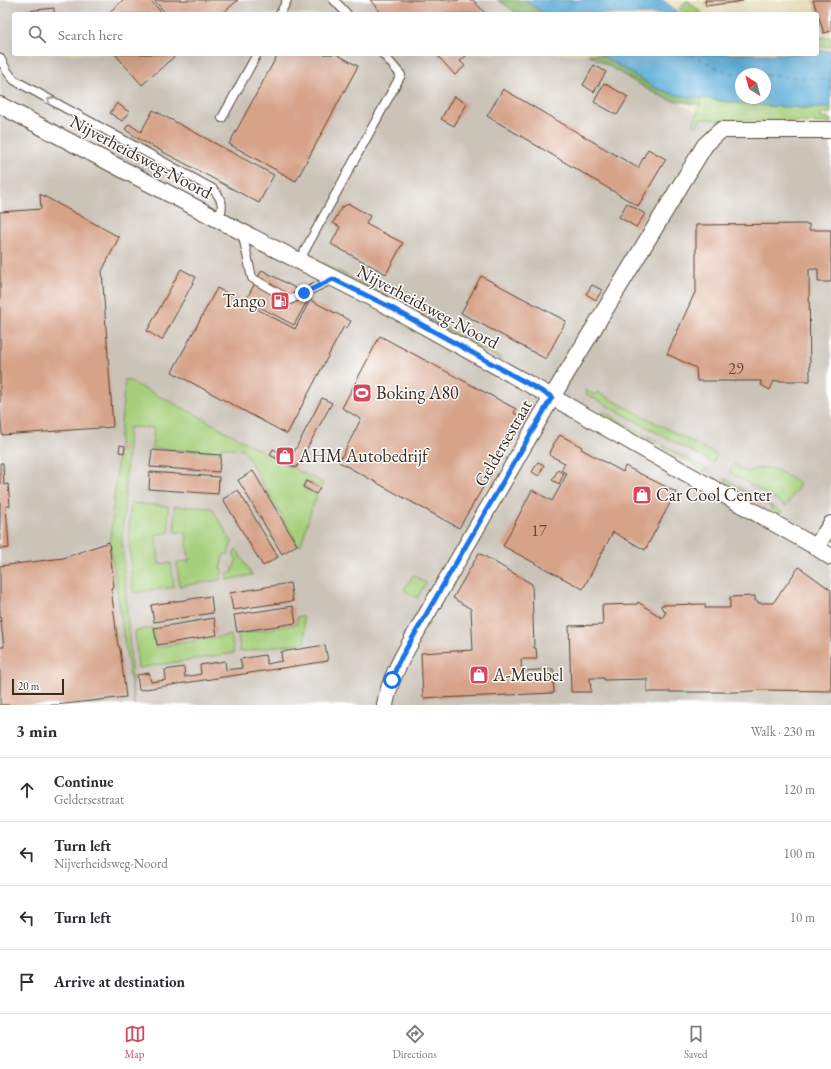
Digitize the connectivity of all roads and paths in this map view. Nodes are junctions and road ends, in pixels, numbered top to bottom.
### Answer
1 (288, 0) edge
2 (334, 0) edge
3 (281, 12) edge
4 (345, 12) edge
5 (256, 56) edge
6 (385, 56) edge
7 (0, 58) edge
8 (0, 105) edge
9 (222, 118) dead end
10 (831, 130) edge
11 (219, 220) junction
12 (242, 232) junction
13 (298, 261) junction
14 (333, 279) junction
15 (552, 397) junction
16 (831, 524) edge
17 (816, 547) junction
18 (831, 557) edge
19 (386, 705) edge

1 - 3 lane
2 - 4 lane
5 - 9 lane
6 - 13 lane
11 -> 7 lane
8 - 11 street, Nijverheidsweg-Noord
10 - 15 street, Geldersestraat
11 - 12 street, Nijverheidsweg-Noord
12 - 13 street, Nijverheidsweg-Noord
12 - 14 lane
13 - 14 street, Nijverheidsweg-Noord
14 - 15 street, Nijverheidsweg-Noord
15 - 17 street, Nijverheidsweg-Noord
15 - 19 street, Geldersestraat
16 - 17 street
17 - 18 street, Nijverheidsweg-Noord

